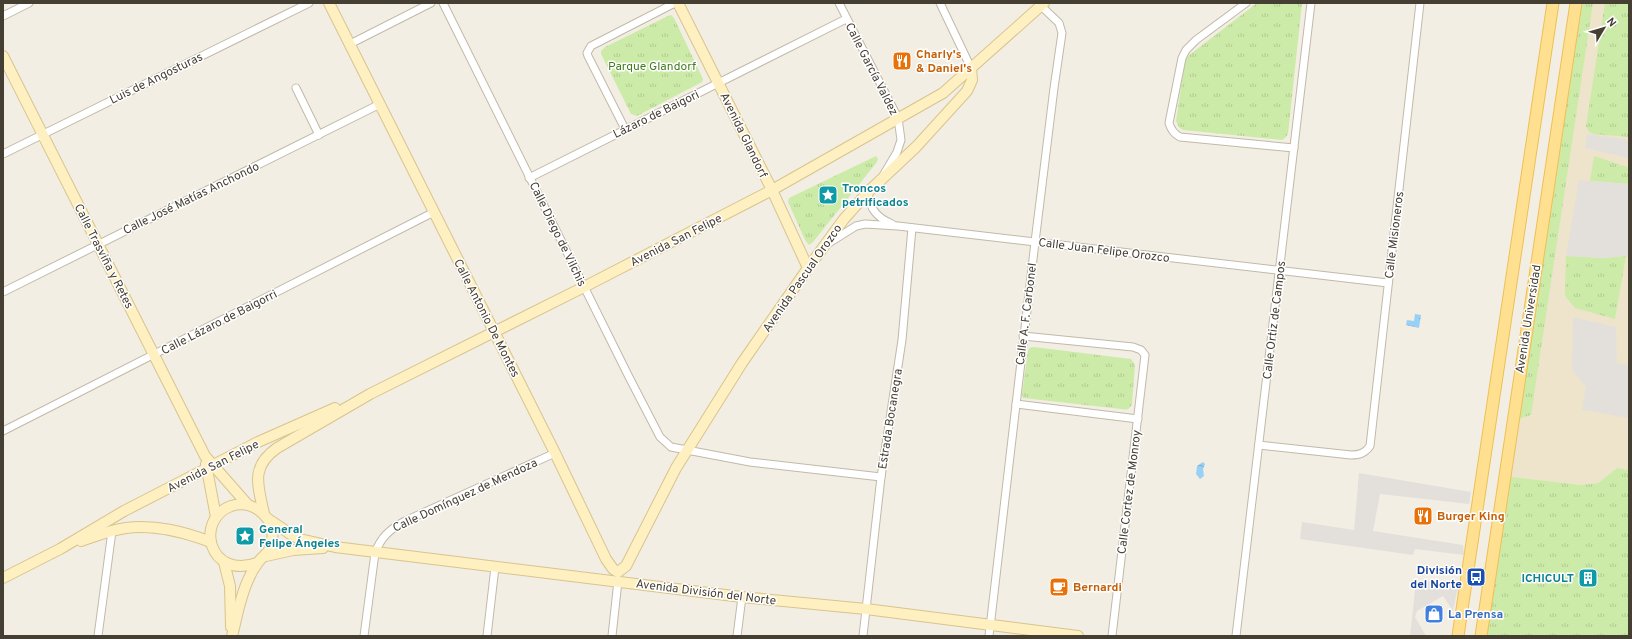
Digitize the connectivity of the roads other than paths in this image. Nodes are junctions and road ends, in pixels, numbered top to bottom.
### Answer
1 (29, 3) edge
2 (309, 3) edge
3 (329, 3) edge
4 (432, 3) edge
5 (442, 3) edge
6 (676, 3) edge
7 (839, 3) edge
8 (940, 3) edge
9 (1246, 3) edge
10 (1311, 3) edge
11 (1420, 3) edge
12 (1553, 3) edge
13 (1576, 3) edge
14 (1041, 4) edge
15 (3, 16) edge
16 (846, 19) junction
17 (350, 44) junction
18 (3, 56) edge
19 (971, 68) junction
20 (719, 83) junction
21 (296, 88) dead end
22 (380, 104) junction
23 (898, 118) junction
24 (625, 129) junction
25 (42, 134) junction
26 (319, 135) junction
27 (1294, 148) junction
28 (3, 154) edge
29 (530, 178) junction
30 (881, 179) junction
31 (772, 190) junction
32 (868, 192) junction
33 (434, 212) junction
34 (898, 226) junction
35 (912, 228) junction
36 (1035, 242) junction
37 (98, 244) junction
38 (824, 246) junction
39 (808, 268) junction
40 (1280, 271) junction
41 (1388, 283) junction
42 (584, 287) junction
43 (3, 292) edge
44 (494, 332) junction
45 (1023, 336) junction
46 (154, 355) junction
47 (370, 394) junction
48 (1016, 404) junction
49 (1138, 419) junction
50 (3, 431) edge
51 (1259, 445) junction
52 (688, 450) junction
53 (555, 452) junction
54 (211, 468) junction
55 (881, 477) junction
56 (248, 505) junction
57 (266, 516) junction
58 (216, 517) junction
59 (112, 531) junction
60 (211, 542) junction
61 (335, 547) junction
62 (60, 549) junction
63 (375, 552) junction
64 (266, 556) junction
65 (224, 562) junction
66 (257, 563) junction
67 (495, 567) junction
68 (618, 577) junction
69 (3, 578) edge
70 (742, 597) junction
71 (866, 609) junction
72 (990, 625) junction
73 (98, 636) edge
74 (232, 636) edge
75 (364, 636) edge
76 (487, 636) edge
77 (612, 636) edge
78 (737, 636) edge
79 (863, 636) edge
80 (989, 636) edge
81 (1078, 636) edge
82 (1112, 636) edge
83 (1236, 636) edge
84 (1458, 636) edge
85 (1481, 636) edge

1 - 15 street
2 - 25 street, Luis de Angosturas
3 - 17 main road, Calle Antonio De Montes
4 - 17 street
5 - 29 street, Calle Diego de Vilchis
6 - 20 main road, Avenida Glandorf
6 - 24 street
7 - 16 street, Calle García Valdez
8 - 19 street
9 - 27 street
10 - 27 street, Calle Ortiz de Campos
11 - 41 street, Calle Misioneros
12 - 84 main road, Avenida Universidad
13 - 85 main road, Avenida Universidad
14 - 19 main road
14 - 36 street, Calle A. F. Carbonel
16 - 20 street, Lázaro de Baigori
16 - 23 street, Calle García Valdez
17 - 22 main road, Calle Antonio De Montes
18 - 25 main road, Calle Trasviña y Retes
19 - 23 main road, Avenida San Felipe
19 - 30 main road, Avenida Pascual Orozco
20 - 24 street, Lázaro de Baigori
20 - 31 main road, Avenida Glandorf
21 - 26 street
22 - 26 street, Calle José Matías Anchondo
22 - 33 main road, Calle Antonio De Montes
23 - 30 street, Calle García Valdez
23 - 31 main road, Avenida San Felipe
24 - 29 street, Lázaro de Baigori
25 - 28 street, Luis de Angosturas
25 - 37 main road, Calle Trasviña y Retes
26 - 37 street, Calle José Matías Anchondo
27 - 40 street, Calle Ortiz de Campos
29 - 42 street, Calle Diego de Vilchis
30 - 32 main road, Avenida Pascual Orozco
31 - 39 main road, Avenida Glandorf
31 - 42 main road, Avenida San Felipe
32 - 34 street
32 - 38 main road, Avenida Pascual Orozco
33 - 44 main road, Calle Antonio De Montes
33 - 46 street, Calle Lázaro de Baigorri
34 - 35 street, Calle Juan Felipe Orozco
34 - 38 street, Calle Juan Felipe Orozco
35 - 36 street, Calle Juan Felipe Orozco
35 - 55 street, Estrada Bocanegra
36 - 40 street, Calle Juan Felipe Orozco
36 - 45 street, Calle A. F. Carbonel
37 - 43 street, Calle José Matías Anchondo
37 - 46 main road, Calle Trasviña y Retes
38 - 39 main road, Avenida Pascual Orozco
39 - 52 main road, Avenida Pascual Orozco
40 - 41 street, Calle Juan Felipe Orozco
40 - 51 street, Calle Ortiz de Campos
41 - 51 street, Calle Misioneros
42 - 44 main road, Avenida San Felipe
42 - 52 street, Calle Diego de Vilchis
44 - 47 main road, Avenida San Felipe
44 - 53 main road, Calle Antonio De Montes
45 - 48 street, Calle A. F. Carbonel
45 - 49 street, Calle Cortez de Monroy
46 - 50 street, Calle Lázaro de Baigorri
46 - 54 main road, Calle Trasviña y Retes
47 - 54 main road, Avenida San Felipe
47 - 57 main road, Avenida San Felipe
48 - 49 street
48 - 72 street, Calle A. F. Carbonel
49 - 82 street, Calle Cortez de Monroy
51 - 83 street, Calle Ortiz de Campos
52 - 55 street, Calle Diego de Vilchis
52 - 68 main road, Avenida Pascual Orozco
53 - 63 street, Calle Domínguez de Mendoza
53 - 68 main road, Calle Antonio De Montes
54 - 56 main road, Calle Trasviña y Retes
54 - 58 main road, Calle Trasviña y Retes
54 - 62 main road, Avenida San Felipe
55 - 71 street, Estrada Bocanegra
56 - 57 main road
56 - 58 main road
57 - 61 main road, Avenida División del Norte
57 - 64 main road
58 - 60 main road
59 - 60 main road, Avenida San Felipe
59 - 62 main road, Avenida San Felipe
59 - 73 street
60 - 65 main road
61 - 63 main road, Avenida División del Norte
61 - 64 main road, Avenida División del Norte
62 - 69 main road, Avenida San Felipe
63 - 67 main road, Avenida División del Norte
63 - 75 street, Calle Domínguez de Mendoza
64 - 66 main road
65 - 66 main road
65 - 74 main road
66 - 74 main road
67 - 68 main road, Avenida División del Norte
67 - 76 street
68 - 70 main road, Avenida División del Norte
68 - 77 street
70 - 71 main road, Avenida División del Norte
70 - 78 street
71 - 72 main road, Avenida División del Norte
71 - 79 street, Estrada Bocanegra
72 - 80 street, Calle A. F. Carbonel
72 - 81 main road, Avenida División del Norte

